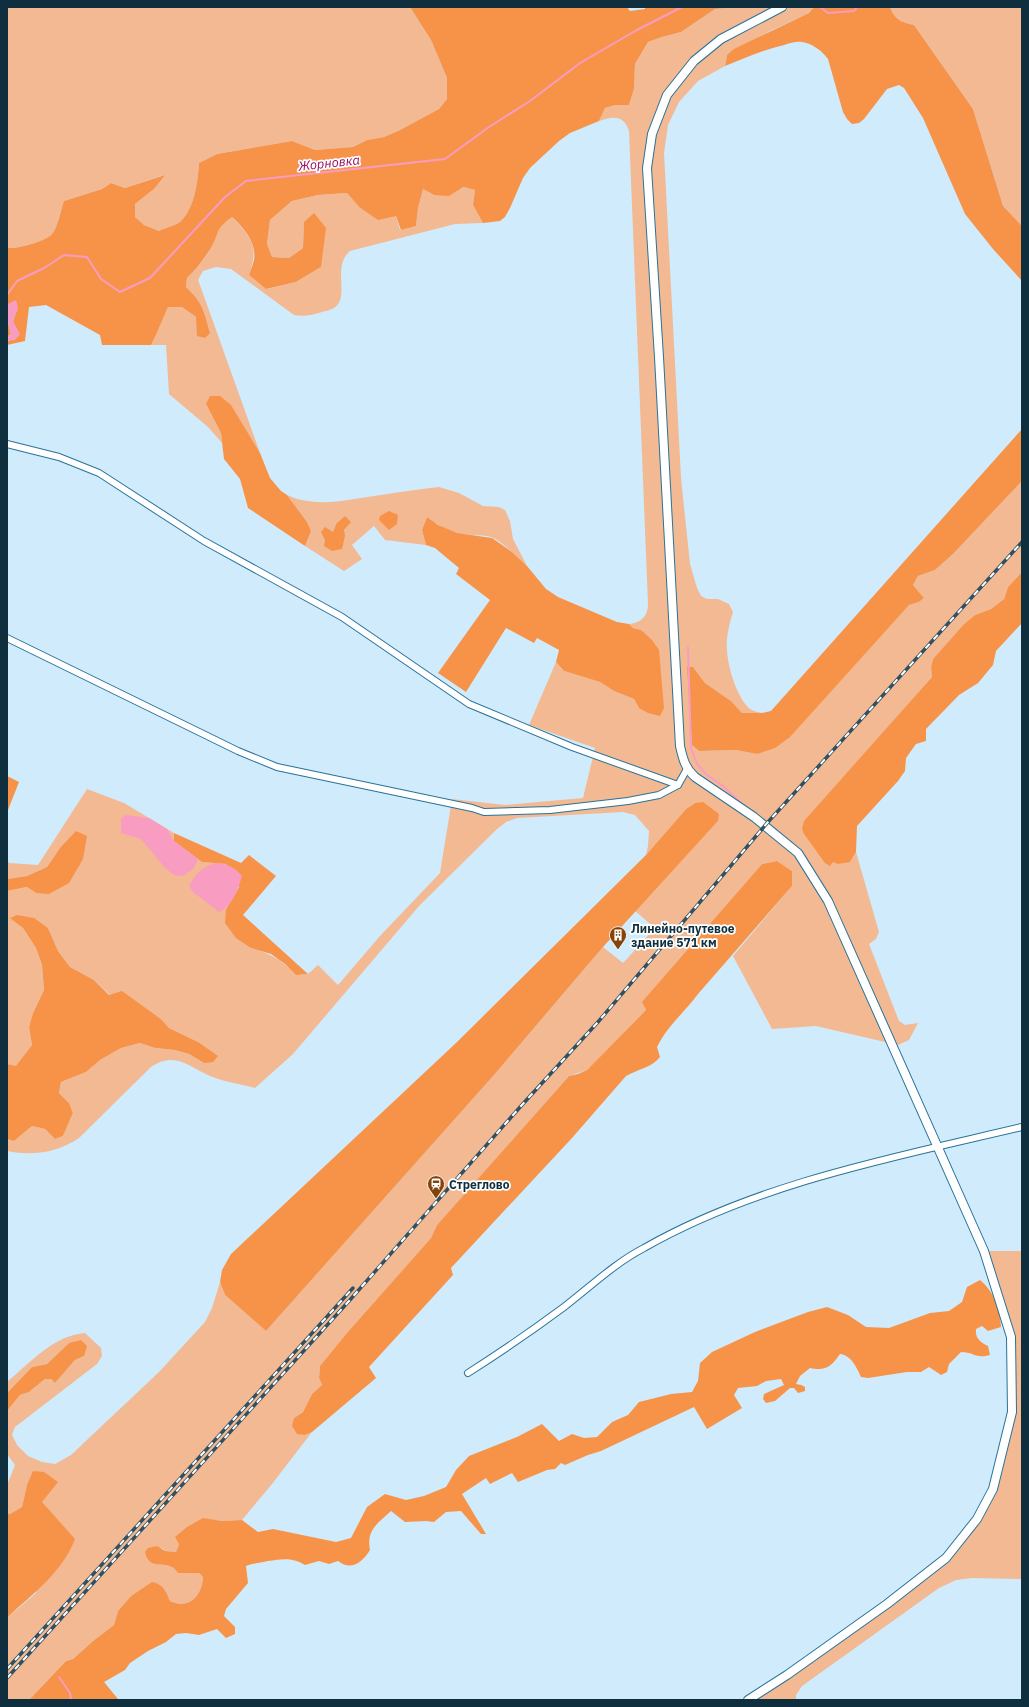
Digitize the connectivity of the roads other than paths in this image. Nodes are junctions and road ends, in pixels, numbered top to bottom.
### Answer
1 (782, 7) edge
2 (7, 444) edge
3 (7, 638) edge
4 (687, 769) junction
5 (678, 785) junction
6 (1022, 1127) edge
7 (938, 1146) junction
8 (468, 1373) dead end
9 (748, 1700) edge

1 - 4 street
2 - 5 street
3 - 5 street
4 - 5 street
4 - 7 street
6 - 7 street
7 - 8 street
7 - 9 street

